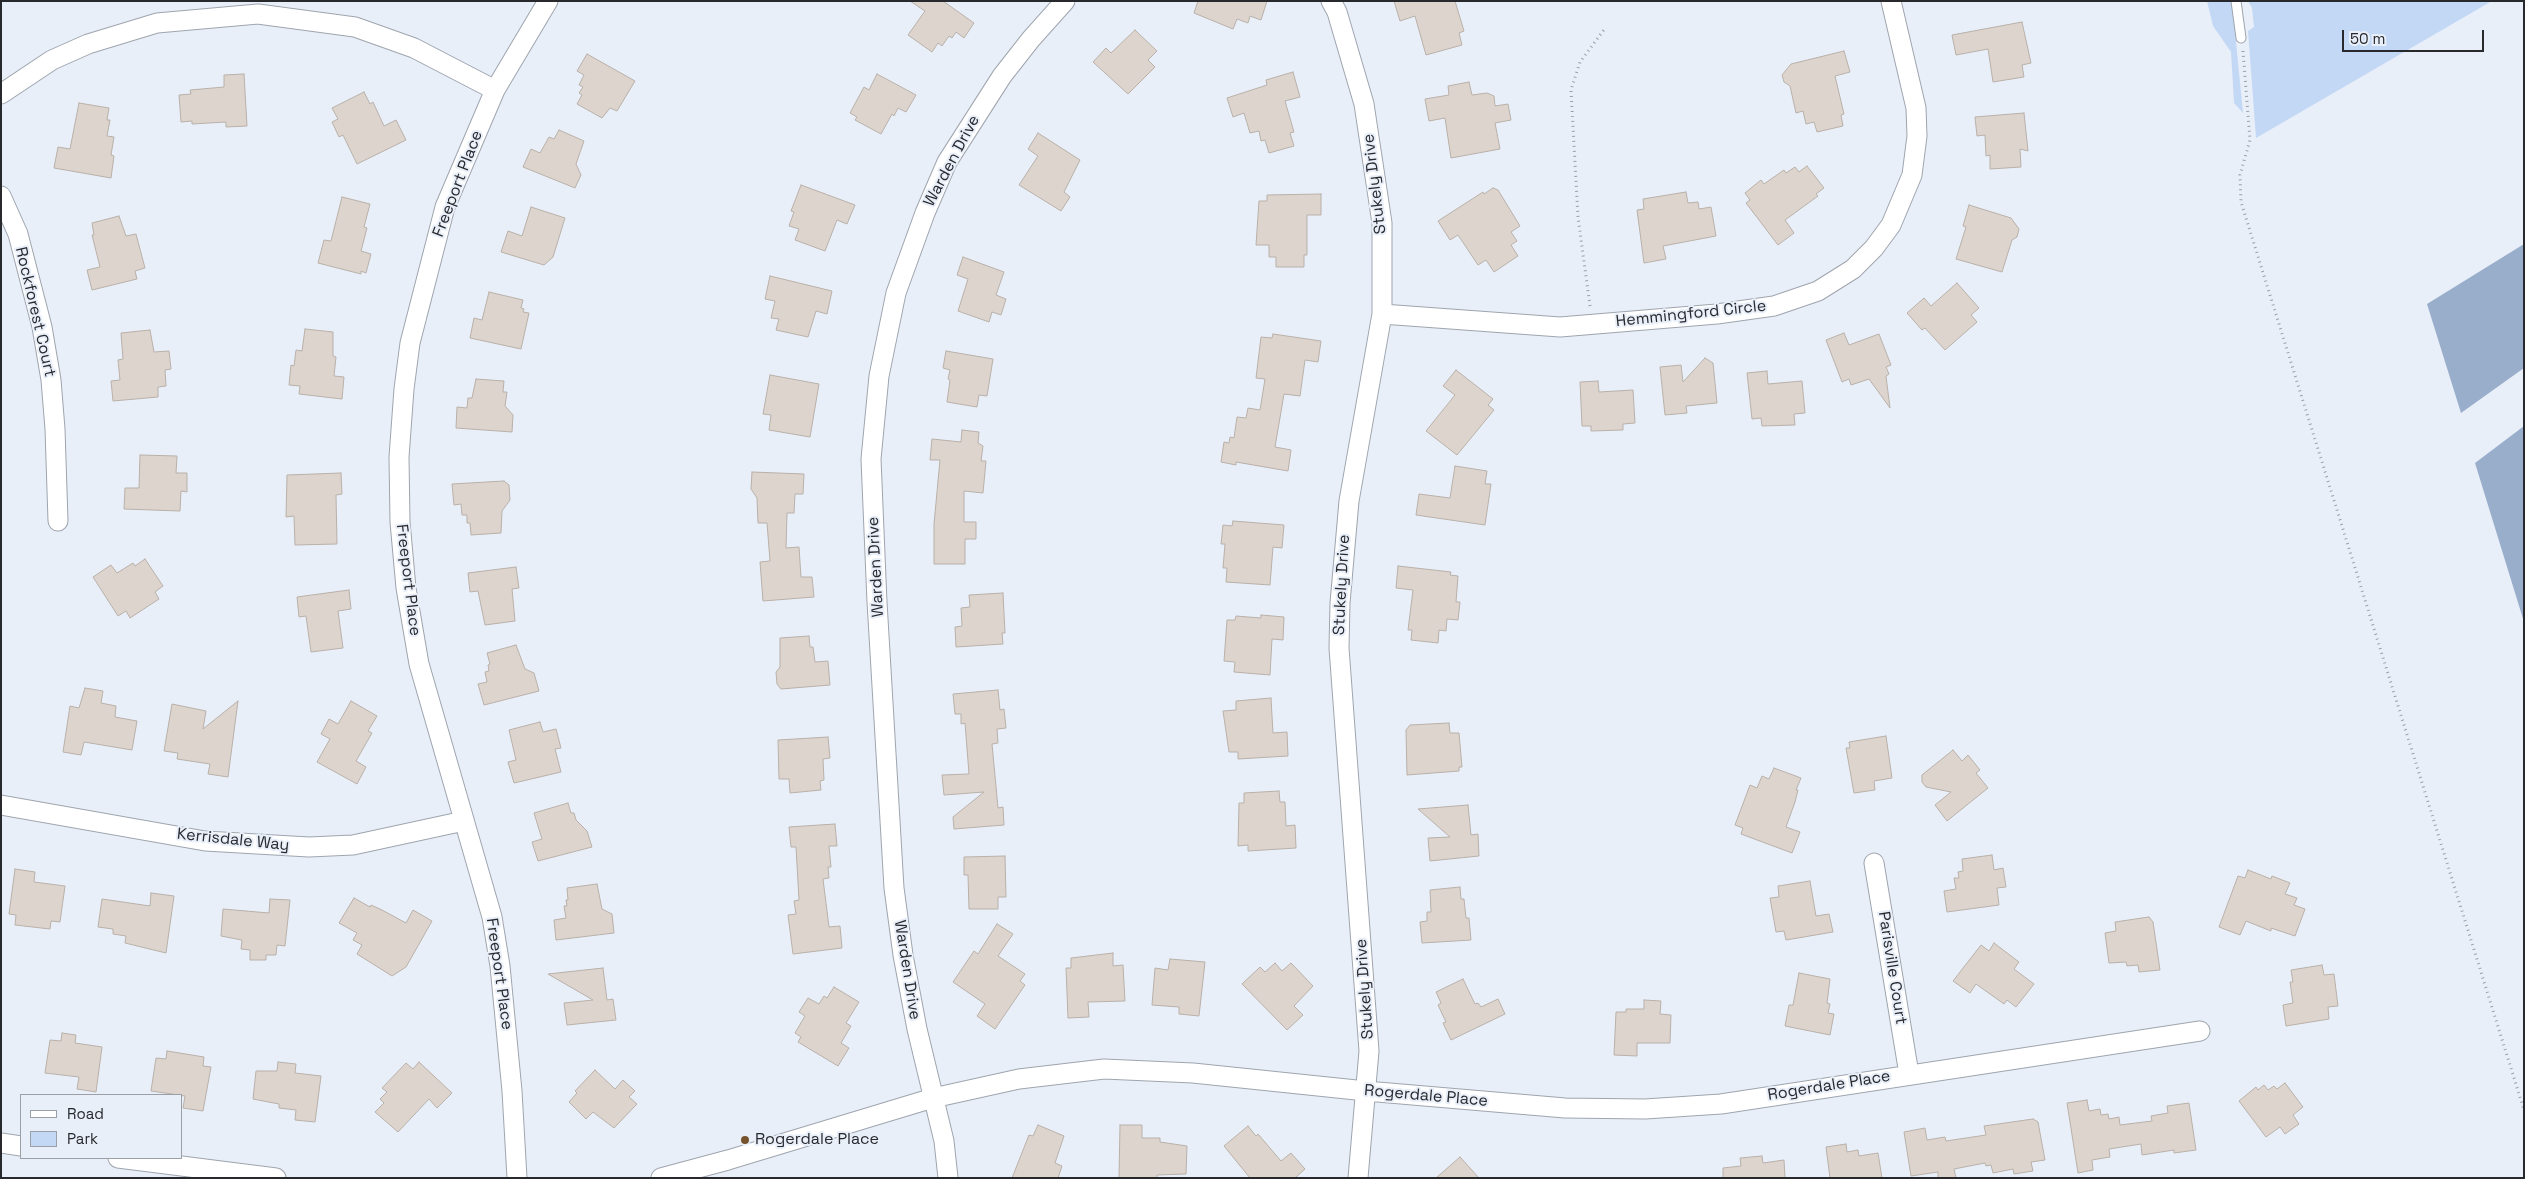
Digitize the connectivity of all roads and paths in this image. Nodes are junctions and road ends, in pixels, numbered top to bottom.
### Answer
1 (548, 1) edge
2 (1065, 1) edge
3 (1331, 1) edge
4 (1891, 1) edge
5 (2236, 1) edge
6 (1606, 28) dead end
7 (2241, 38) joint
8 (495, 90) junction
9 (1, 94) edge
10 (1, 196) edge
11 (1590, 308) dead end
12 (1382, 314) junction
13 (58, 521) dead end
14 (1, 805) edge
15 (464, 821) junction
16 (1874, 863) dead end
17 (2200, 1031) dead end
18 (1909, 1074) junction
19 (1366, 1091) junction
20 (933, 1098) junction
21 (2524, 1110) edge
22 (1, 1143) edge
23 (20, 1146) edge
24 (126, 1159) edge
25 (276, 1178) edge
26 (517, 1178) edge
27 (662, 1178) edge
28 (948, 1178) edge
29 (1358, 1178) edge

1 - 8 street, Freeport Place
2 - 20 street, Warden Drive
3 - 12 street, Stukely Drive
4 - 12 street, Hemmingford Circle
5 - 7 lane
6 - 11 path
7 - 21 path
8 - 9 street
8 - 15 street, Freeport Place
10 - 13 street, Rockforest Court
12 - 19 street, Stukely Drive
14 - 15 street, Kerrisdale Way
15 - 26 street, Freeport Place
16 - 18 street, Parisville Court
17 - 18 street, Rogerdale Place
18 - 19 street, Rogerdale Place
19 - 20 street, Rogerdale Place
19 - 29 street, Stukely Drive
20 - 27 street, Rogerdale Place
20 - 28 street, Warden Drive
22 - 23 street
24 - 25 street

